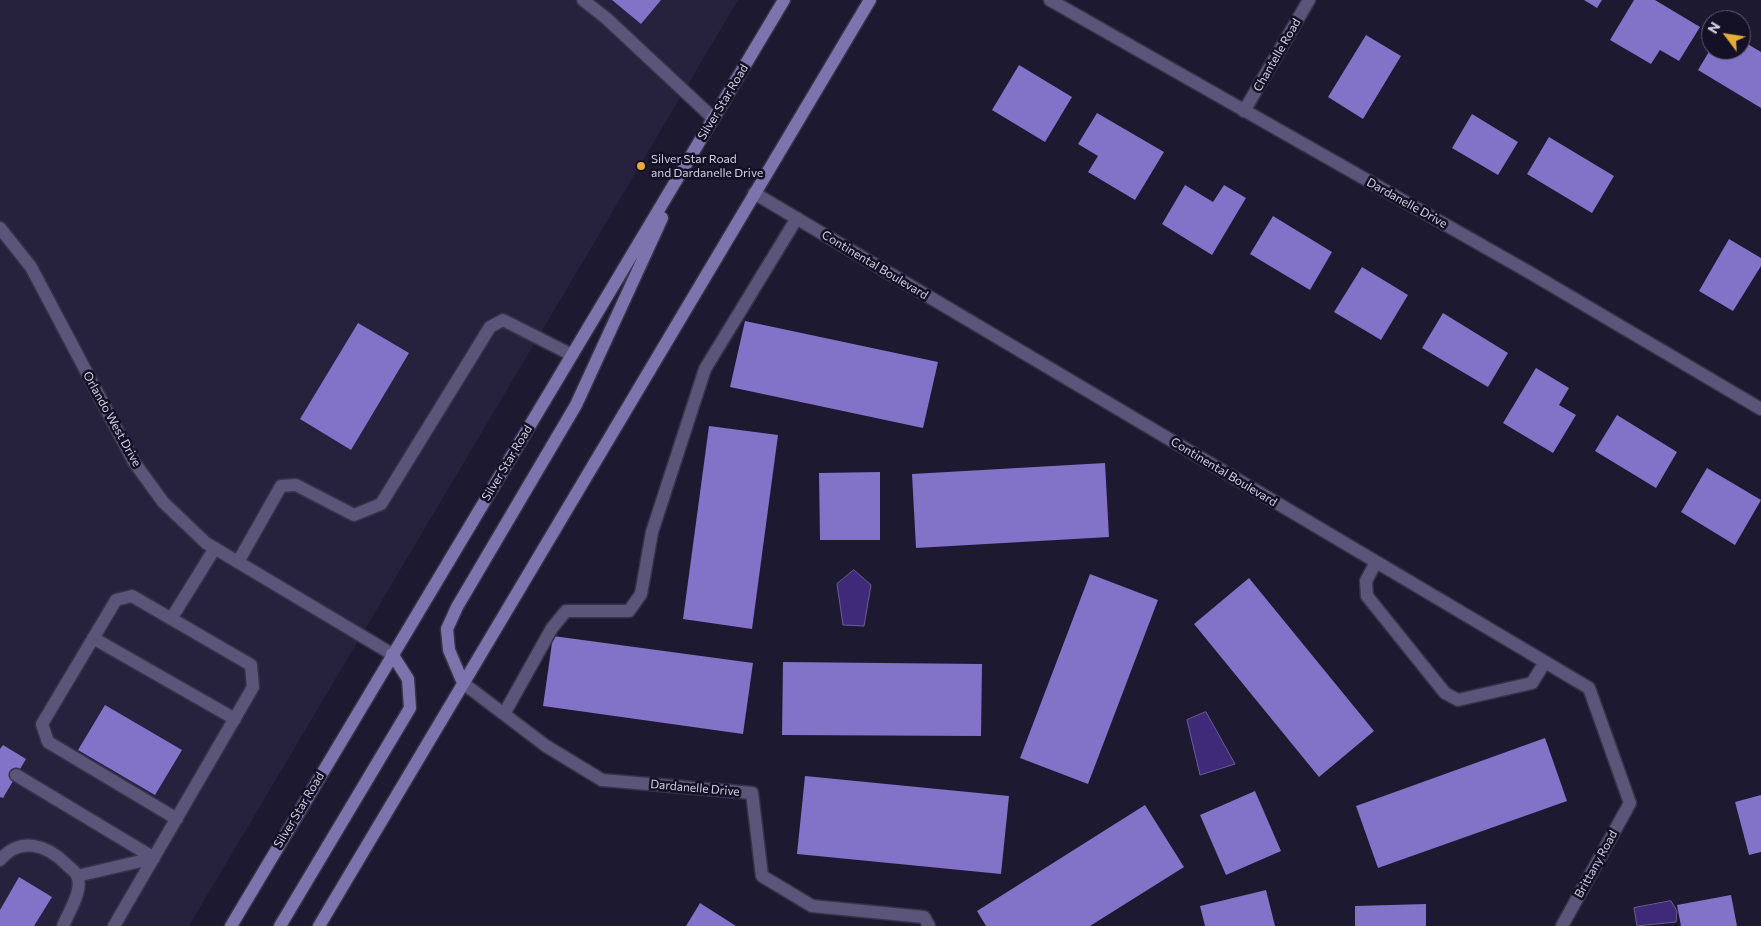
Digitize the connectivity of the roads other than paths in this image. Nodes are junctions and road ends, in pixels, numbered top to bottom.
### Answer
1 (583, 0) edge
2 (784, 0) edge
3 (870, 0) edge
4 (1050, 0) edge
5 (1309, 0) edge
6 (1244, 110) junction
7 (713, 118) junction
8 (688, 161) junction
9 (754, 193) junction
10 (797, 218) junction
11 (0, 228) edge
12 (572, 354) junction
13 (1761, 409) edge
14 (215, 548) junction
15 (238, 562) junction
16 (1376, 562) junction
17 (171, 619) junction
18 (93, 638) junction
19 (392, 654) junction
20 (1545, 662) junction
21 (463, 683) junction
22 (504, 714) junction
23 (234, 719) junction
24 (16, 775) dead end
25 (1630, 803) joint
26 (177, 819) junction
27 (154, 858) junction
28 (0, 860) edge
29 (77, 876) junction
30 (63, 926) edge
31 (114, 926) edge
32 (231, 926) edge
33 (280, 926) edge
34 (319, 926) edge
35 (930, 926) edge
36 (1562, 926) edge

1 - 7 street
2 - 7 main road, Silver Star Road
3 - 9 main road
4 - 6 street, Dardanelle Drive
5 - 6 street, Chantelle Road
6 - 13 street, Dardanelle Drive
7 - 8 main road, Silver Star Road
8 - 12 main road, Silver Star Road
8 - 21 main road
9 - 10 street, Continental Boulevard
9 - 21 main road
10 - 16 street, Continental Boulevard
10 - 22 street
11 - 14 street, Orlando West Drive
12 - 15 street
12 - 19 main road, Silver Star Road
14 - 15 street, Orlando West Drive
14 - 17 street
15 - 19 street, Orlando West Drive
16 - 20 street, Continental Boulevard
16 - 20 street
17 - 18 street
17 - 23 street
18 - 23 street
18 - 26 street
19 - 32 main road, Silver Star Road
19 - 33 main road
20 - 25 street, Continental Boulevard
21 - 22 street, Dardanelle Drive
21 - 34 main road
22 - 35 street, Dardanelle Drive
23 - 26 street
24 - 27 street
25 - 36 street, Brittany Road
26 - 27 street
27 - 29 street
27 - 31 street
28 - 29 street
29 - 30 street

